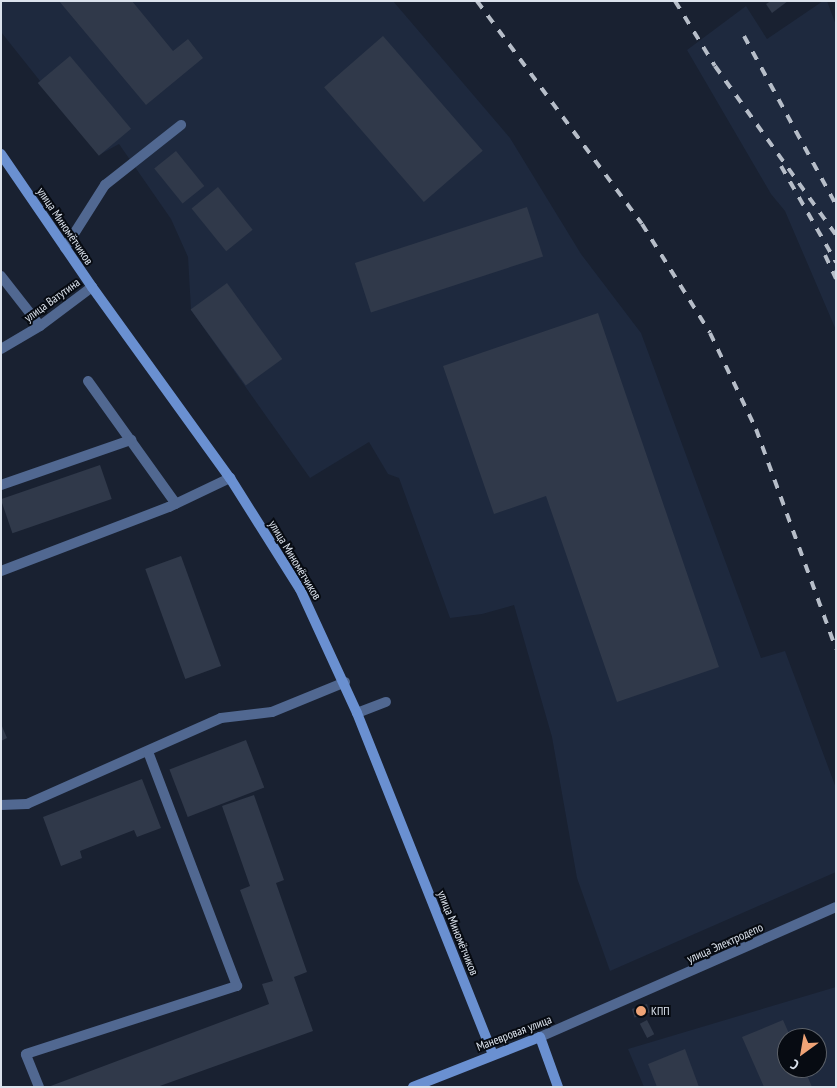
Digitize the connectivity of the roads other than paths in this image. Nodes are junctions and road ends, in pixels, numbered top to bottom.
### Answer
1 (181, 125) dead end
2 (1, 154) edge
3 (65, 248) junction
4 (1, 276) edge
5 (92, 287) junction
6 (40, 326) junction
7 (1, 348) edge
8 (88, 381) dead end
9 (131, 440) junction
10 (230, 478) junction
11 (1, 485) edge
12 (176, 504) junction
13 (1, 571) edge
14 (344, 682) junction
15 (386, 702) dead end
16 (358, 713) junction
17 (148, 752) junction
18 (1, 806) edge
19 (836, 907) edge
20 (625, 1002) joint
21 (540, 1037) junction
22 (492, 1054) junction
23 (39, 1087) edge
24 (412, 1087) edge
25 (558, 1087) edge

1 - 3 street
2 - 3 street, улица Миномётчиков
3 - 5 street, улица Миномётчиков
4 - 6 street
5 - 6 street, улица Ватутина
5 - 10 street, улица Миномётчиков
6 - 7 street, улица Ватутина
8 - 9 street
9 - 11 street
9 - 12 street
10 - 12 street
10 - 14 street, улица Миномётчиков
12 - 13 street
14 - 16 street, улица Миномётчиков
14 - 17 street
15 - 16 street
16 - 22 street, улица Миномётчиков
17 - 18 street
17 - 23 street
19 - 20 street, улица Электродепо
20 - 21 street, Маневровая улица
21 - 22 street, Маневровая улица
21 - 25 street
22 - 24 street, Маневровая улица

